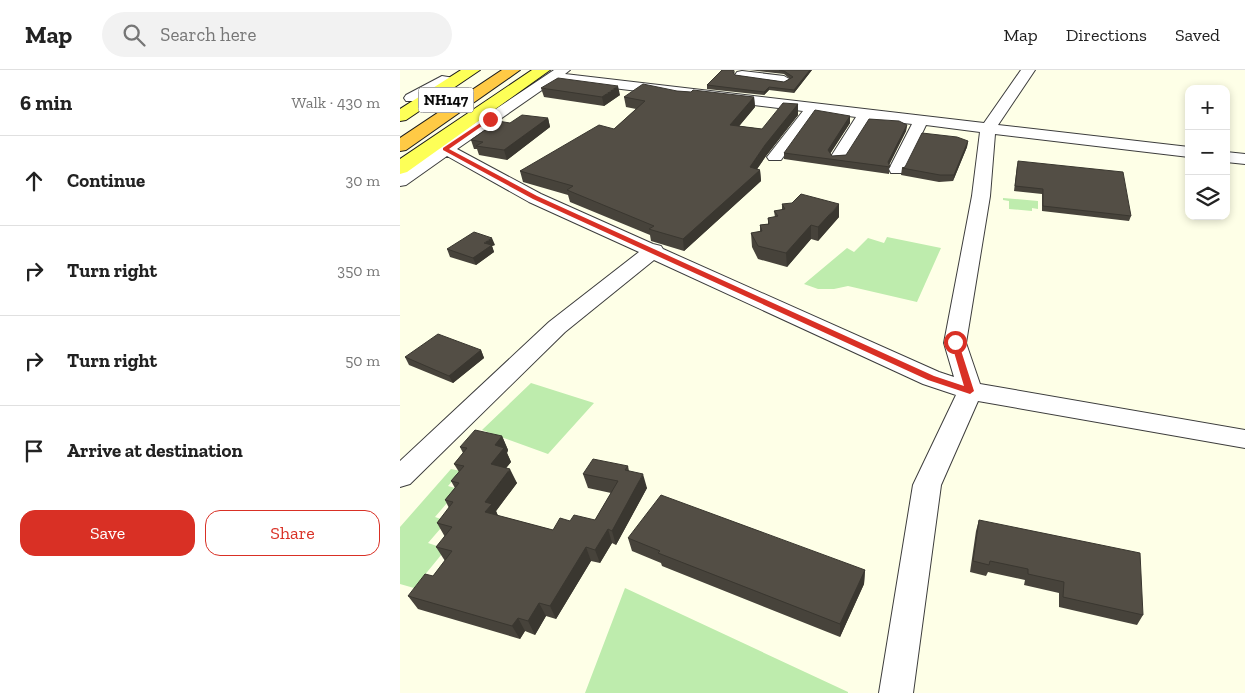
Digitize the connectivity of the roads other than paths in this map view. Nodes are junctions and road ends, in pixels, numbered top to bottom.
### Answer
1 (472, 70) edge
2 (492, 70) edge
3 (512, 70) edge
4 (530, 70) edge
5 (1028, 70) edge
6 (552, 72) edge
7 (744, 72) edge
8 (788, 75) edge
9 (457, 77) edge
10 (722, 96) junction
11 (412, 98) dead end
12 (767, 100) junction
13 (813, 107) junction
14 (865, 114) junction
15 (401, 120) edge
16 (921, 120) junction
17 (988, 128) junction
18 (400, 146) edge
19 (445, 149) junction
20 (1185, 152) edge
21 (775, 157) dead end
22 (1230, 157) edge
23 (838, 158) edge
24 (400, 159) edge
25 (1245, 159) edge
26 (400, 168) edge
27 (896, 169) dead end
28 (400, 181) edge
29 (654, 250) junction
30 (970, 391) junction
31 (1245, 439) edge
32 (400, 477) edge
33 (896, 693) edge

1 - 9 main road
2 - 15 highway, NH147
3 - 18 highway, NH147
4 - 24 main road
5 - 17 street
6 - 10 street
6 - 19 street
6 - 26 main road
7 - 8 street
7 - 10 street
8 - 12 street
9 - 11 street
9 - 15 main road
10 - 12 street
12 - 13 street
13 - 14 street
13 - 21 street
14 - 16 street
14 - 23 street
16 - 17 street
16 - 27 street
17 - 20 street
17 - 30 street
19 - 28 street
19 - 29 street
22 - 25 street
29 - 30 street
29 - 32 street
30 - 31 street
30 - 33 street

